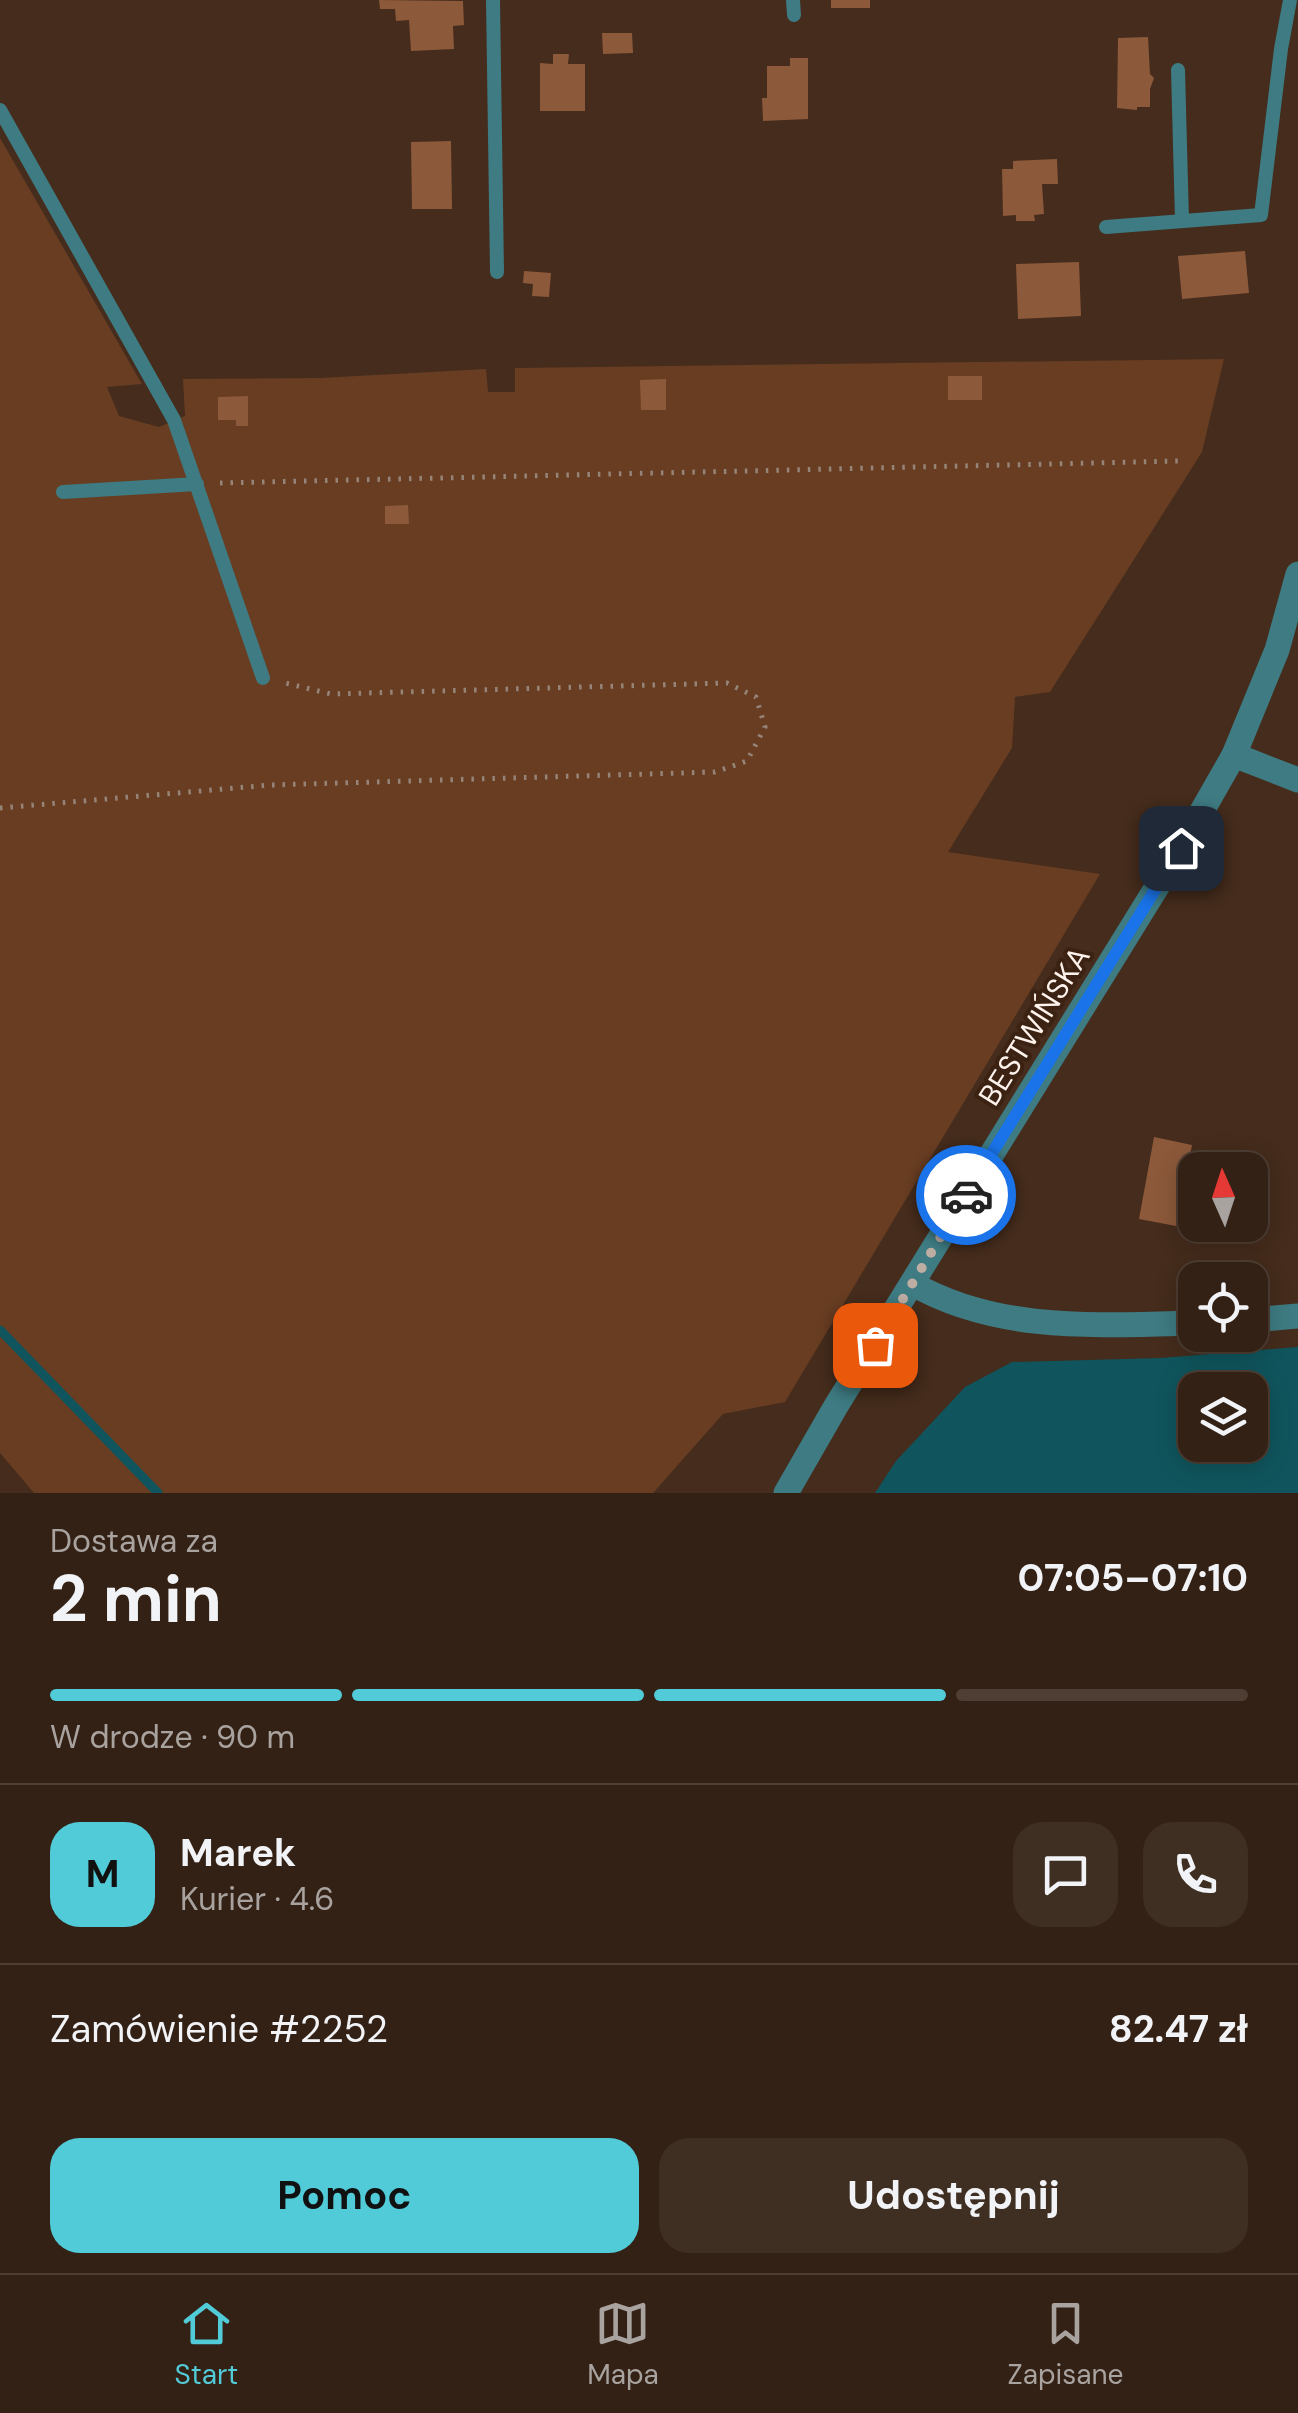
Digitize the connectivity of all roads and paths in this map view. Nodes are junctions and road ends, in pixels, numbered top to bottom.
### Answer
1 (493, 0) edge
2 (1290, 0) edge
3 (1178, 70) dead end
4 (0, 110) edge
5 (1182, 221) junction
6 (1106, 228) dead end
7 (498, 272) dead end
8 (1180, 461) dead end
9 (197, 484) junction
10 (63, 492) dead end
11 (1298, 574) edge
12 (263, 678) joint
13 (1234, 754) junction
14 (1298, 780) edge
15 (0, 808) edge
16 (913, 1284) junction
17 (1298, 1316) edge
18 (1268, 1318) edge
19 (1178, 1323) edge
20 (786, 1493) edge

1 - 7 lane
2 - 5 lane
3 - 5 lane
4 - 9 lane
5 - 6 lane
8 - 9 path
9 - 10 lane
9 - 12 lane
11 - 13 street, BESTWIŃSKA
12 - 15 path
13 - 14 street
13 - 16 street, BESTWIŃSKA
16 - 19 street
16 - 20 street, BESTWIŃSKA
17 - 18 street

